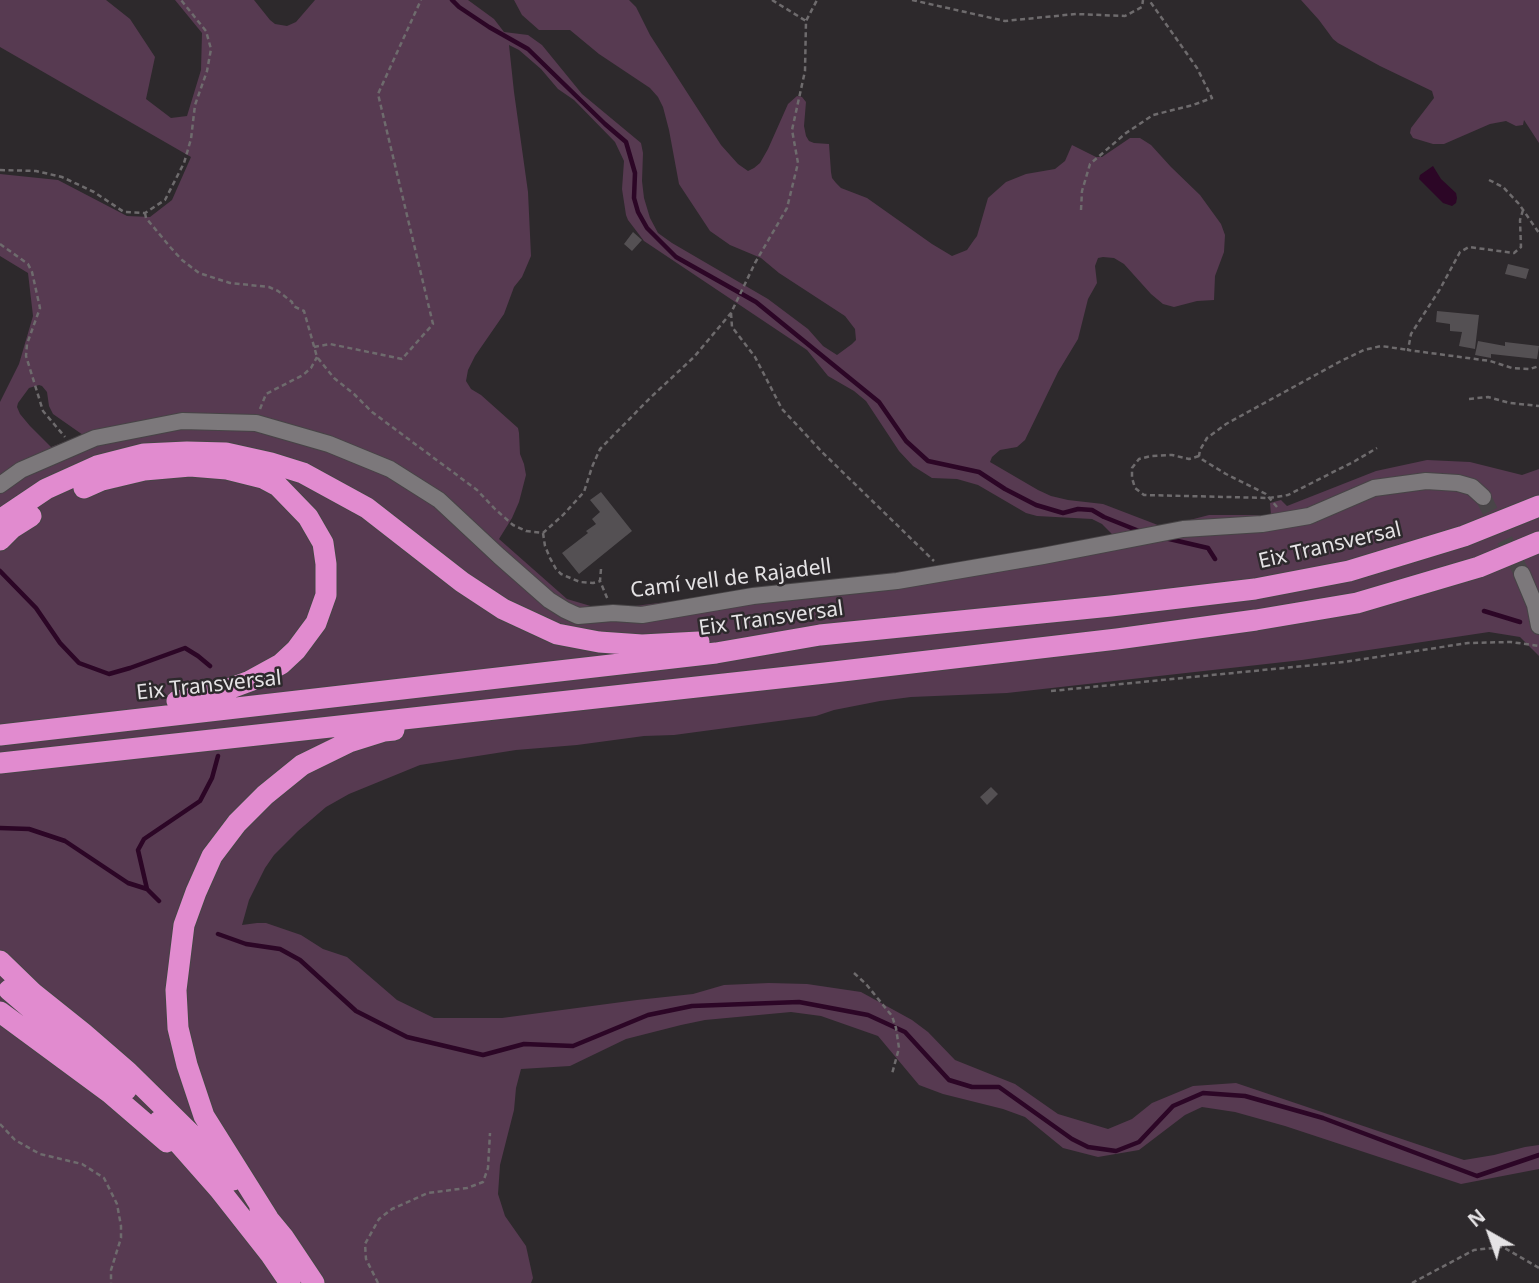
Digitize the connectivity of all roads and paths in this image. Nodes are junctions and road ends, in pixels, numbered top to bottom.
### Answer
1 (181, 0) edge
2 (421, 0) edge
3 (772, 0) edge
4 (817, 0) edge
5 (912, 0) edge
6 (1143, 0) edge
7 (1149, 0) edge
8 (806, 21) junction
9 (0, 170) edge
10 (1489, 180) dead end
11 (1081, 210) dead end
12 (1523, 210) junction
13 (145, 213) junction
14 (1539, 233) edge
15 (0, 244) edge
16 (731, 313) junction
17 (314, 347) junction
18 (1408, 349) junction
19 (317, 357) junction
20 (1539, 366) edge
21 (1469, 399) dead end
22 (1539, 406) edge
23 (256, 423) junction
24 (74, 447) junction
25 (1377, 448) dead end
26 (1199, 456) junction
27 (0, 485) edge
28 (1483, 497) tunnel mouth
29 (1269, 498) junction
30 (1274, 503) dead end
31 (1539, 506) edge
32 (0, 520) edge
33 (543, 533) junction
34 (0, 540) edge
35 (1539, 542) edge
36 (601, 569) dead end
37 (945, 572) junction
38 (1522, 574) tunnel mouth
39 (600, 581) junction
40 (613, 613) junction
41 (1539, 626) edge
42 (820, 635) junction
43 (1539, 646) edge
44 (1051, 691) dead end
45 (487, 709) junction
46 (120, 721) junction
47 (0, 735) edge
48 (0, 762) edge
49 (0, 961) edge
50 (854, 973) dead end
51 (0, 982) edge
52 (0, 1012) edge
53 (891, 1074) dead end
54 (0, 1124) edge
55 (490, 1133) dead end
56 (219, 1189) junction
57 (268, 1218) junction
58 (1539, 1268) edge
59 (111, 1283) edge
60 (290, 1283) edge
61 (314, 1283) edge
62 (378, 1283) edge
63 (1412, 1283) edge

1 - 13 path
2 - 17 path
3 - 8 path
4 - 8 path
5 - 6 path
7 - 11 path
8 - 16 path
9 - 13 path
10 - 12 path
12 - 14 path
12 - 18 path
13 - 17 path
15 - 24 path
16 - 33 path
16 - 37 path
17 - 19 path
18 - 20 path
18 - 26 path
19 - 23 path
19 - 33 path
21 - 22 path
23 - 24 street, Camí vell de Rajadell
23 - 40 street, Camí vell de Rajadell
24 - 27 street, Camí vell de Rajadell
25 - 29 path
26 - 29 path
26 - 29 path
28 - 37 street, Camí vell de Rajadell
29 - 30 path
31 - 42 highway, Eix Transversal
32 - 42 highway
33 - 39 path
34 - 46 highway
35 - 45 highway
36 - 39 path
37 - 40 street, Camí vell de Rajadell
38 - 41 street
39 - 40 path
42 - 46 highway, Eix Transversal
43 - 44 path
45 - 48 highway
45 - 57 highway
46 - 47 highway, Eix Transversal
49 - 57 highway
50 - 53 path
51 - 56 highway
52 - 56 highway
54 - 59 path
55 - 62 path
56 - 60 highway
57 - 61 highway
58 - 63 path

